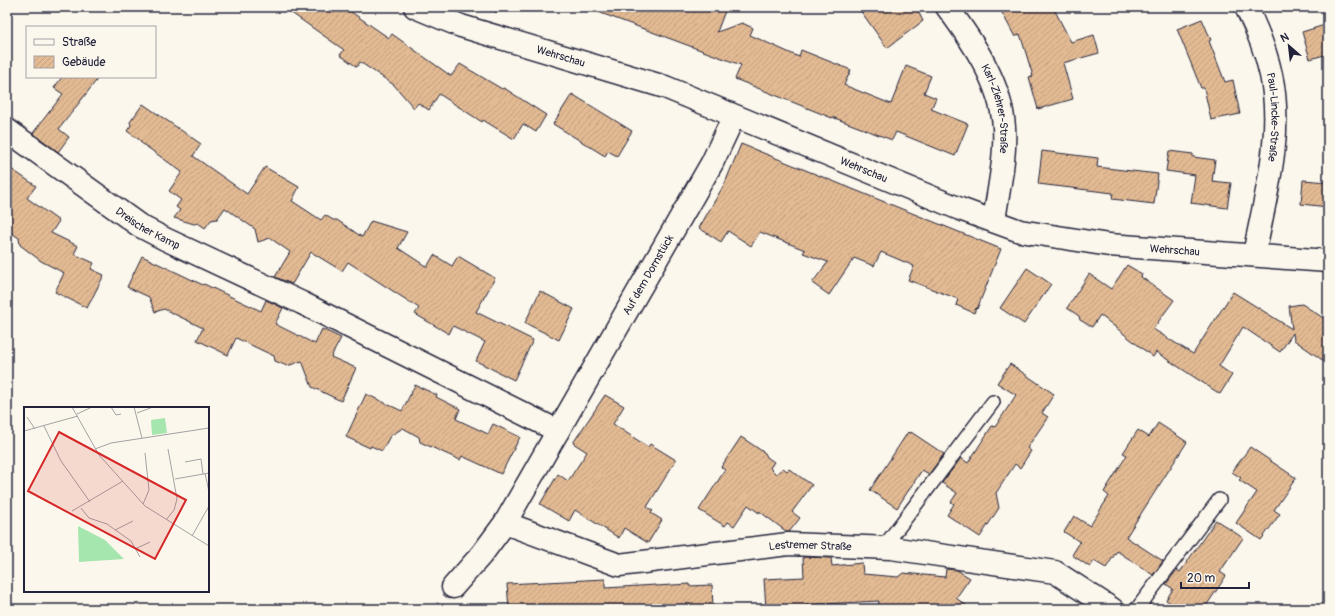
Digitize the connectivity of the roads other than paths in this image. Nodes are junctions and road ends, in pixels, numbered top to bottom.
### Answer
1 (415, 7) edge
2 (947, 7) edge
3 (1246, 7) edge
4 (734, 116) junction
5 (7, 130) edge
6 (994, 221) junction
7 (1254, 255) junction
8 (1328, 261) edge
9 (993, 402) dead end
10 (558, 431) junction
11 (1219, 500) dead end
12 (505, 524) junction
13 (884, 548) junction
14 (453, 588) dead end
15 (1112, 609) edge
16 (1137, 609) edge

1 - 4 street, Wehrschau
2 - 6 street, Karl-Ziehrer-Straße
3 - 7 street, Paul-Lincke-Straße
4 - 6 street, Wehrschau
4 - 10 street, Auf dem Dornstück
5 - 10 street, Dreischer Kamp
6 - 7 street, Wehrschau
7 - 8 street, Wehrschau
9 - 13 lane
10 - 12 street, Auf dem Dornstück
11 - 16 lane
12 - 13 street, Lestremer Straße
12 - 14 street, Auf dem Dornstück
13 - 15 street, Lestremer Straße

